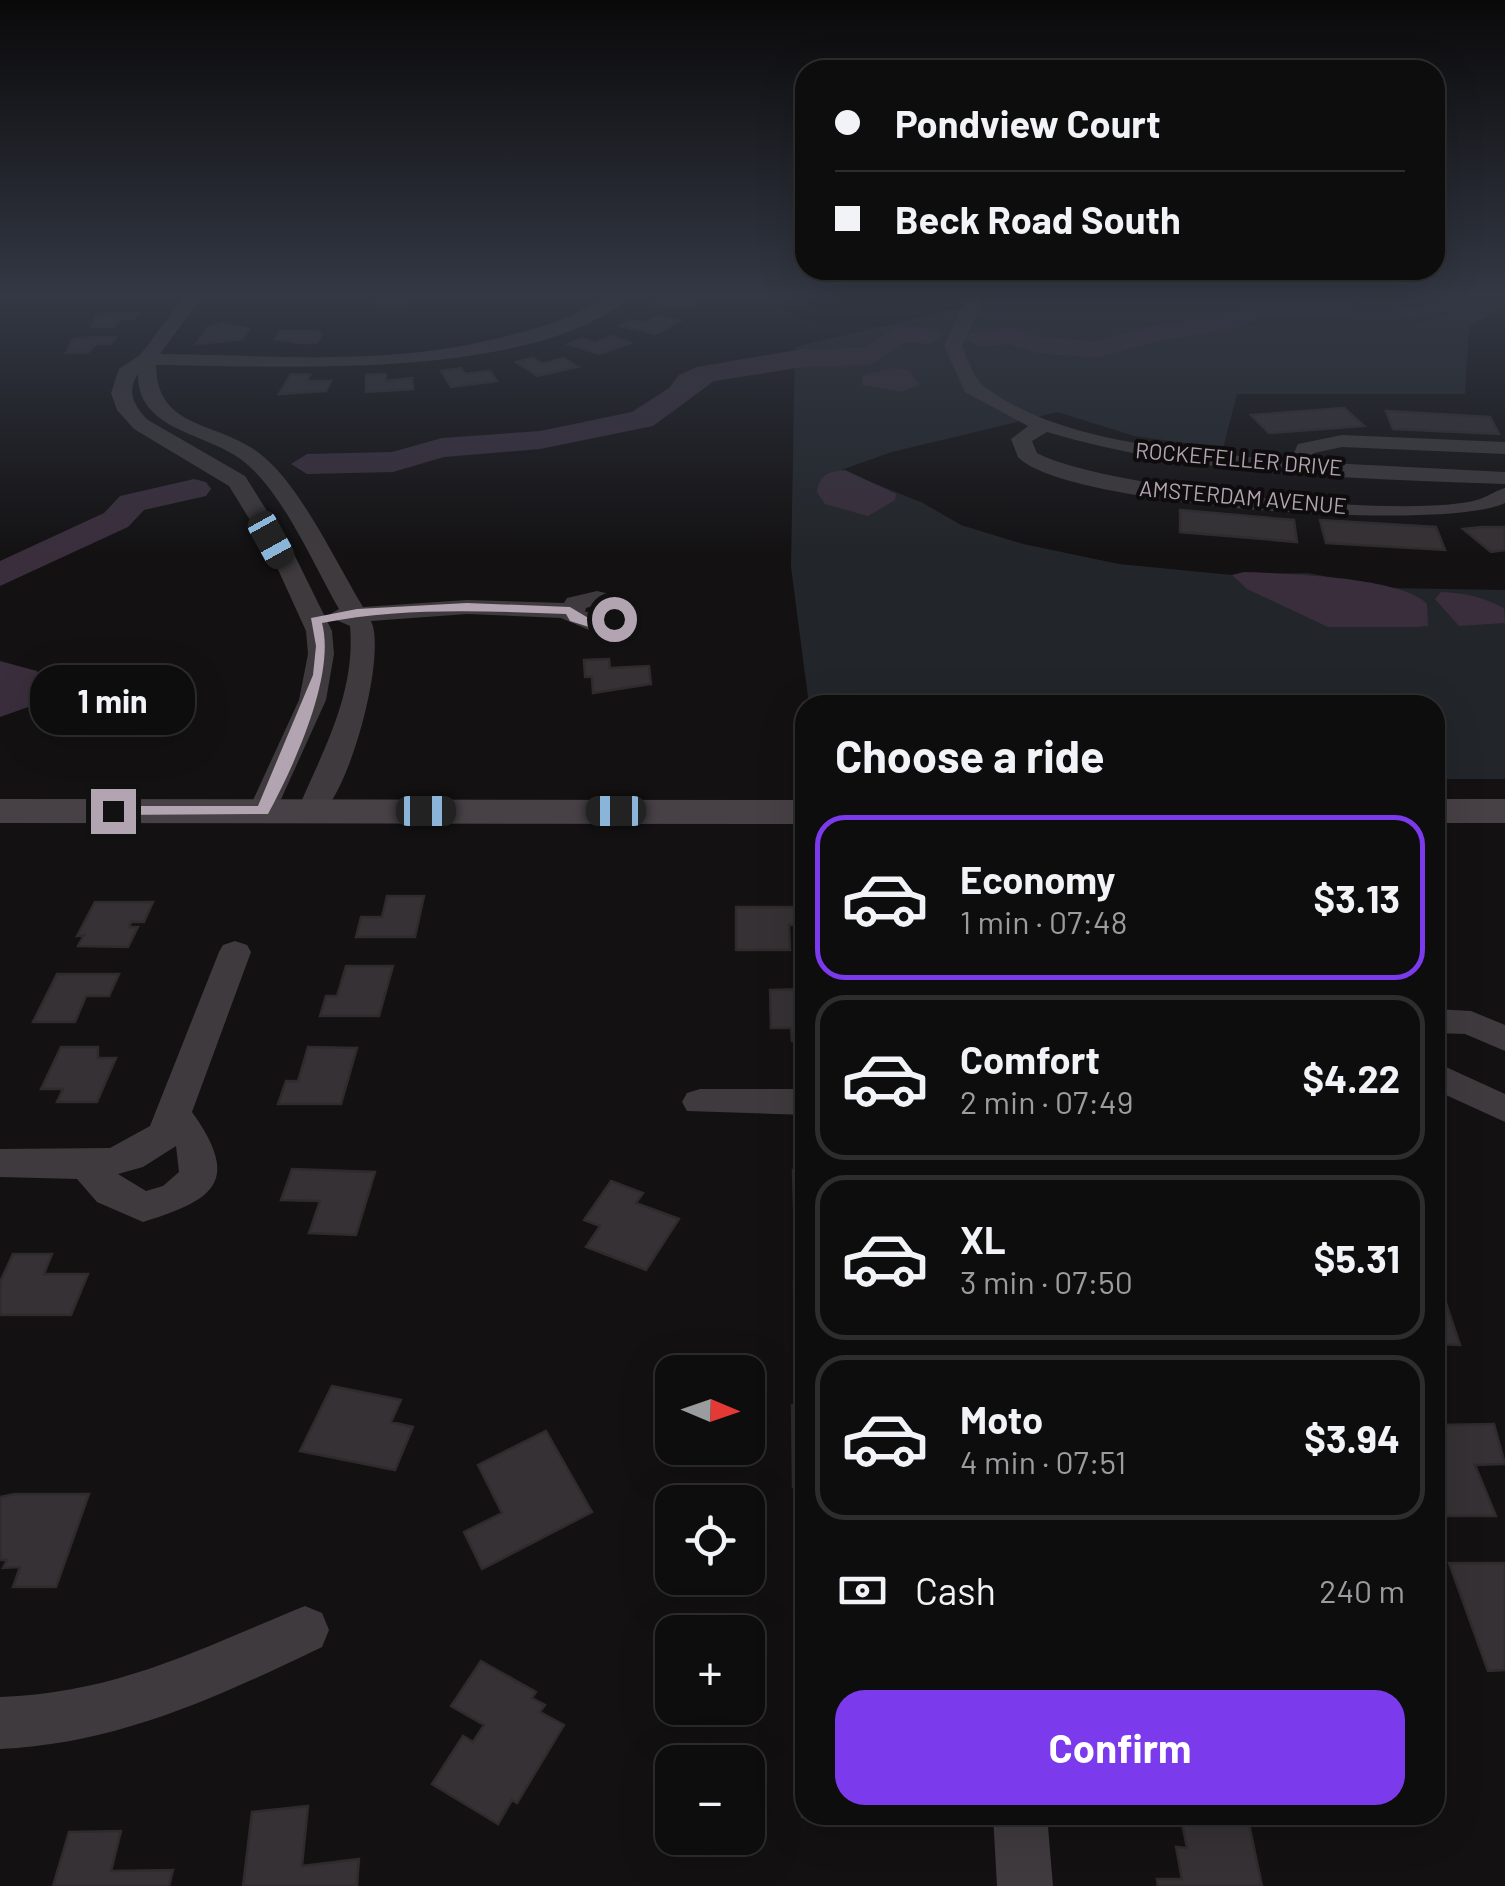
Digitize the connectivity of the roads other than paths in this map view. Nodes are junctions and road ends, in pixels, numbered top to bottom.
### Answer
1 (122, 380) edge
2 (147, 380) edge
3 (970, 380) edge
4 (1044, 426) junction
5 (1505, 448) edge
6 (1298, 466) junction
7 (1504, 484) edge
8 (570, 611) dead end
9 (357, 613) junction
10 (316, 621) junction
11 (0, 810) edge
12 (312, 810) junction
13 (263, 811) junction
14 (1445, 811) edge
15 (1505, 811) edge
16 (795, 812) edge
17 (235, 952) dead end
18 (1445, 1022) edge
19 (1505, 1039) edge
20 (1445, 1080) edge
21 (700, 1102) dead end
22 (795, 1102) edge
23 (1505, 1110) edge
24 (174, 1114) junction
25 (0, 1163) edge
26 (86, 1163) junction
27 (304, 1630) dead end
28 (0, 1723) edge
29 (1021, 1825) edge
30 (1026, 1886) edge

1 - 10 street
2 - 9 street
3 - 4 street, ROCKEFELLER DRIVE
4 - 6 street, ROCKEFELLER DRIVE
4 - 7 street, AMSTERDAM AVENUE
5 - 6 street
6 - 7 street, ROCKEFELLER DRIVE
8 - 9 street
9 - 10 street
9 - 12 street
10 - 13 street
11 - 13 main road
12 - 13 main road
12 - 16 main road
14 - 15 main road
17 - 24 street
18 - 19 street
20 - 23 street
21 - 22 street
24 - 26 street
24 - 26 street
25 - 26 street
27 - 28 street
29 - 30 street

